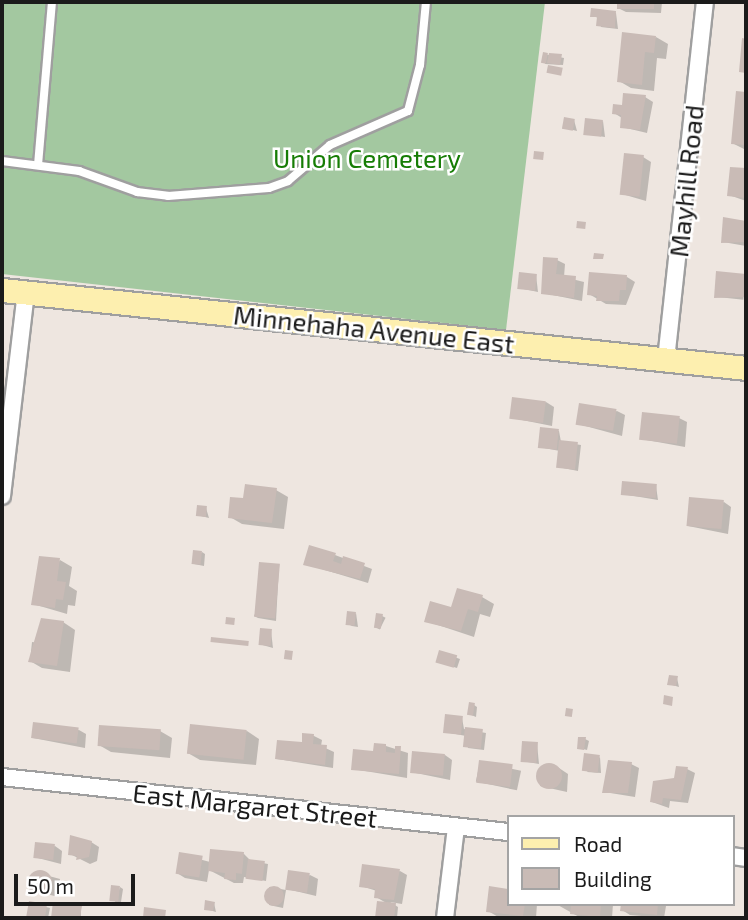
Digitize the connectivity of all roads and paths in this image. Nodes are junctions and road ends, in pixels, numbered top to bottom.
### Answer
1 (52, 2) edge
2 (426, 2) edge
3 (705, 2) edge
4 (2, 161) edge
5 (38, 165) junction
6 (2, 290) edge
7 (26, 293) junction
8 (666, 360) junction
9 (746, 368) edge
10 (2, 496) edge
11 (2, 777) edge
12 (456, 827) junction
13 (506, 832) edge
14 (444, 918) edge

1 - 5 lane
2 - 5 lane
3 - 8 street, Mayhill Road
4 - 5 lane
6 - 7 main road, Minnehaha Avenue East
7 - 8 main road, Minnehaha Avenue East
7 - 10 street
8 - 9 main road, Minnehaha Avenue East
11 - 12 street, East Margaret Street
12 - 13 street, East Margaret Street
12 - 14 street

